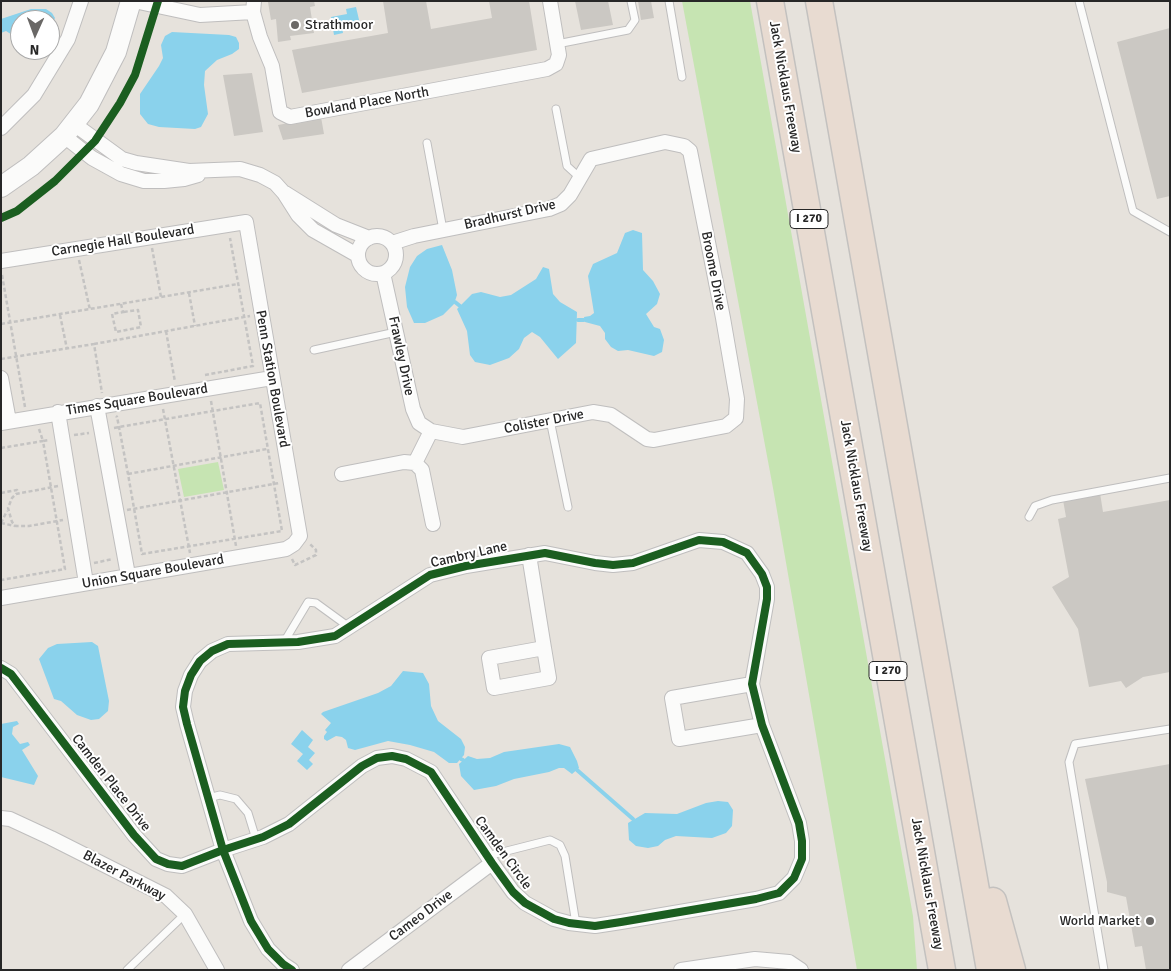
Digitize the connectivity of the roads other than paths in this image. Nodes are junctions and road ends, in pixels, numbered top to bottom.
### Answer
1 (80, 1) edge
2 (132, 1) edge
3 (550, 1) edge
4 (631, 1) edge
5 (669, 1) edge
6 (770, 1) edge
7 (819, 1) edge
8 (1079, 1) edge
9 (254, 6) edge
10 (558, 49) junction
11 (682, 77) dead end
12 (556, 109) dead end
13 (1, 128) edge
14 (69, 130) junction
15 (665, 142) joint
16 (427, 143) dead end
17 (579, 177) junction
18 (1, 187) edge
19 (284, 193) junction
20 (246, 222) joint
21 (443, 230) junction
22 (1170, 232) edge
23 (369, 238) junction
24 (392, 244) junction
25 (357, 255) junction
26 (1, 261) edge
27 (384, 273) junction
28 (396, 332) junction
29 (314, 350) dead end
30 (1, 378) edge
31 (272, 378) junction
32 (99, 399) junction
33 (58, 412) junction
34 (736, 418) joint
35 (550, 420) junction
36 (5, 422) edge
37 (431, 431) junction
38 (415, 463) junction
39 (342, 474) dead end
40 (1170, 478) edge
41 (568, 507) dead end
42 (1029, 517) dead end
43 (433, 524) dead end
44 (286, 549) joint
45 (529, 555) junction
46 (128, 575) junction
47 (86, 583) junction
48 (1, 598) edge
49 (349, 627) junction
50 (284, 642) junction
51 (544, 648) dead end
52 (1, 668) edge
53 (752, 684) junction
54 (762, 725) junction
55 (1170, 729) edge
56 (954, 762) junction
57 (208, 798) junction
58 (1, 818) edge
59 (256, 840) junction
60 (223, 850) junction
61 (490, 859) junction
62 (186, 914) junction
63 (576, 924) junction
64 (698, 969) edge
65 (127, 970) edge
66 (217, 970) edge
67 (292, 970) edge
68 (349, 970) edge
69 (682, 970) edge
70 (801, 970) edge
71 (942, 970) edge
72 (990, 970) edge
73 (1012, 970) edge
74 (1104, 970) edge

1 - 13 street
2 - 9 street
2 - 14 street
3 - 10 street
4 - 10 lane
5 - 11 lane
6 - 71 highway, Jack Nicklaus Freeway / I 270
7 - 56 highway
8 - 22 lane
9 - 10 street, Bowland Place North
12 - 17 lane
14 - 18 street
14 - 19 street
15 - 17 street, Bradhurst Drive
15 - 34 street, Broome Drive
16 - 21 lane
17 - 21 street, Bradhurst Drive
19 - 23 street
19 - 25 street
20 - 26 street, Carnegie Hall Boulevard
20 - 31 street, Penn Station Boulevard
21 - 24 street, Bradhurst Drive
23 - 24 street
23 - 25 street
24 - 27 street
25 - 27 street
27 - 28 street, Frawley Drive
28 - 29 lane
28 - 37 street, Frawley Drive
30 - 36 street
31 - 32 street, Times Square Boulevard
31 - 44 street, Penn Station Boulevard
32 - 33 street, Times Square Boulevard
32 - 46 street
33 - 36 street, Times Square Boulevard
33 - 47 street
34 - 35 street, Colister Drive
35 - 37 street, Colister Drive
35 - 41 lane
37 - 38 street
38 - 39 street
38 - 43 street
40 - 42 lane
44 - 46 street, Union Square Boulevard
45 - 49 street, Cambry Lane
45 - 51 street
45 - 53 street, Cambry Lane
46 - 47 street, Union Square Boulevard
47 - 48 street, Union Square Boulevard
49 - 50 street, Cambry Lane
49 - 50 lane
50 - 57 street, Cambry Lane
52 - 60 street, Camden Place Drive
53 - 54 street, Cambry Lane
53 - 54 street
54 - 63 street, Camden Circle
55 - 74 lane
56 - 72 highway
56 - 73 highway
57 - 59 lane
57 - 60 street, Cambry Lane
58 - 62 street, Blazer Parkway
59 - 60 street, Camden Circle
59 - 61 street, Camden Circle
60 - 67 street
61 - 63 street, Camden Circle
61 - 63 lane
61 - 68 street, Cameo Drive
62 - 65 lane
62 - 66 street, Blazer Parkway
64 - 69 street
64 - 70 street

